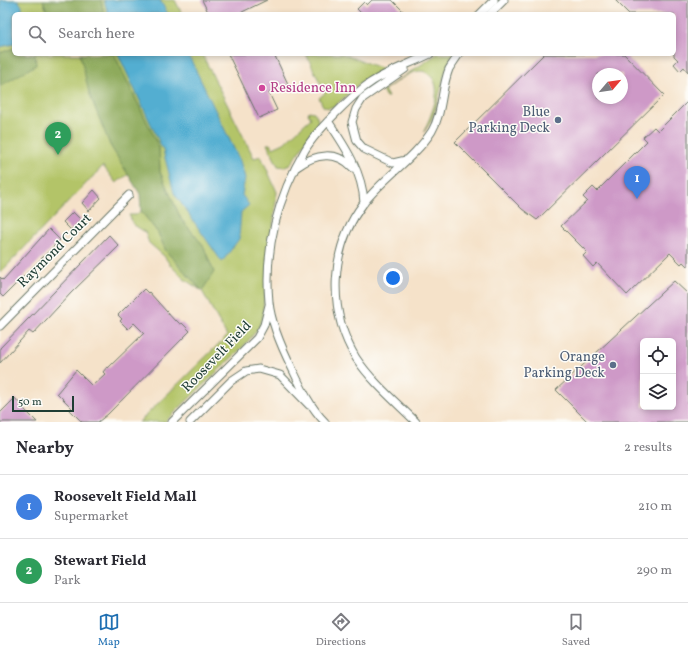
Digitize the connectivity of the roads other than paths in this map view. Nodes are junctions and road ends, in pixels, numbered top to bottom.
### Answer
1 (494, 0) edge
2 (504, 0) edge
3 (482, 12) edge
4 (492, 12) edge
5 (426, 56) edge
6 (458, 56) edge
7 (411, 64) junction
8 (328, 122) junction
9 (408, 159) junction
10 (296, 168) junction
11 (357, 173) junction
12 (129, 195) dead end
13 (364, 204) junction
14 (269, 303) junction
15 (0, 326) edge
16 (314, 409) junction
17 (172, 422) edge
18 (190, 422) edge
19 (325, 422) edge
20 (416, 422) edge

1 - 3 street
2 - 4 street
5 - 7 street
6 - 9 street
7 - 8 street
7 - 9 street
8 - 10 street
8 - 11 street
9 - 13 street
10 - 11 street
10 - 14 street
11 - 13 street
12 - 15 street, Raymond Court
13 - 20 street
14 - 16 street
14 - 17 street, Roosevelt Field
16 - 18 street, Roosevelt Field
16 - 19 street

